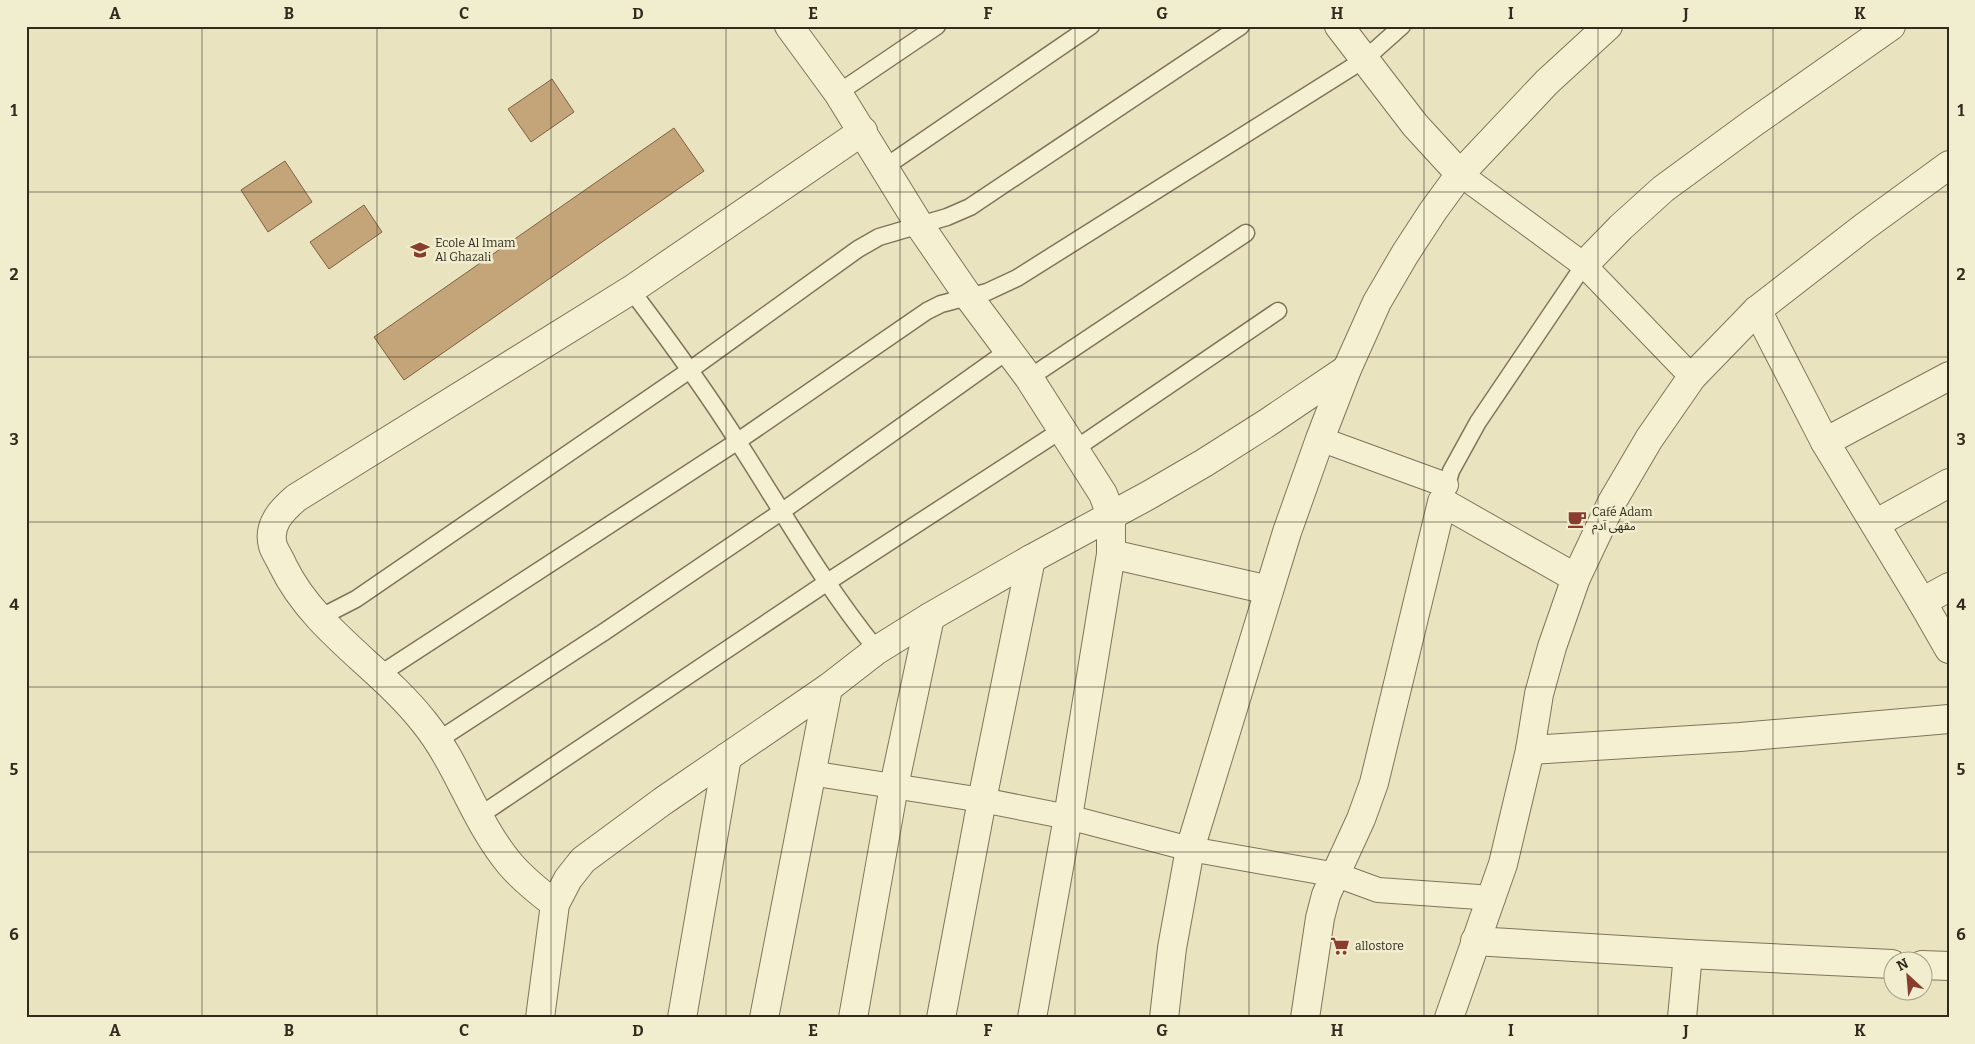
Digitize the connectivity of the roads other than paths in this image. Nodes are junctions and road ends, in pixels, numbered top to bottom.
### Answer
1 (789, 26) edge
2 (937, 26) edge
3 (1091, 26) edge
4 (1241, 26) edge
5 (1339, 26) edge
6 (1402, 26) edge
7 (1608, 26) edge
8 (1891, 26) edge
9 (1365, 59) junction
10 (838, 93) junction
11 (863, 131) junction
12 (1949, 166) edge
13 (885, 167) junction
14 (1460, 174) junction
15 (920, 226) junction
16 (1246, 233) dead end
17 (1584, 265) junction
18 (631, 290) junction
19 (968, 296) junction
20 (1757, 310) junction
21 (1278, 311) dead end
22 (1009, 350) junction
23 (1347, 369) junction
24 (690, 370) junction
25 (1949, 376) edge
26 (1692, 377) junction
27 (1029, 378) junction
28 (1320, 438) junction
29 (1069, 439) junction
30 (738, 441) junction
31 (1825, 442) junction
32 (1949, 483) edge
33 (1444, 494) junction
34 (782, 512) junction
35 (1112, 515) junction
36 (1875, 524) junction
37 (1111, 554) junction
38 (1031, 559) junction
39 (1576, 578) junction
40 (826, 583) junction
41 (1949, 587) edge
42 (1269, 590) junction
43 (1922, 602) junction
44 (930, 617) junction
45 (320, 618) junction
46 (877, 650) junction
47 (1949, 650) edge
48 (379, 675) junction
49 (828, 688) junction
50 (1949, 719) edge
51 (437, 741) junction
52 (1530, 750) junction
53 (727, 757) junction
54 (810, 773) junction
55 (894, 786) junction
56 (982, 800) junction
57 (479, 816) junction
58 (1068, 817) junction
59 (1190, 848) junction
60 (1336, 875) junction
61 (1493, 898) junction
62 (555, 904) junction
63 (1475, 941) junction
64 (1688, 954) junction
65 (1882, 964) edge
66 (1932, 965) edge
67 (1949, 966) edge
68 (1454, 1017) edge
69 (540, 1018) edge
70 (682, 1018) edge
71 (764, 1018) edge
72 (853, 1018) edge
73 (941, 1018) edge
74 (1032, 1018) edge
75 (1164, 1018) edge
76 (1305, 1018) edge
77 (1682, 1018) edge

1 - 10 street
2 - 10 lane
3 - 13 lane
4 - 15 lane
5 - 9 street
6 - 9 lane
7 - 14 street
8 - 17 street
9 - 14 street
9 - 19 lane
10 - 11 street
11 - 13 street
11 - 18 street
12 - 20 street
13 - 15 street
14 - 17 street
14 - 23 street
15 - 19 street
15 - 24 lane
16 - 27 lane
17 - 26 street
17 - 33 lane
18 - 24 lane
18 - 45 street
19 - 22 street
19 - 30 lane
20 - 26 street
20 - 31 street
21 - 29 lane
22 - 27 street
22 - 34 lane
23 - 28 street
23 - 35 street
24 - 30 lane
24 - 45 lane
25 - 31 street
26 - 39 street
27 - 29 street
28 - 33 street
28 - 42 street
29 - 35 street
29 - 40 lane
30 - 34 lane
30 - 48 lane
31 - 36 street
32 - 36 street
33 - 39 street
33 - 60 street
34 - 40 lane
34 - 51 lane
35 - 37 street
35 - 38 street
36 - 43 street
37 - 42 street
37 - 58 street
38 - 44 street
38 - 56 street
39 - 52 street
40 - 46 lane
40 - 57 lane
41 - 43 street
42 - 59 street
43 - 47 street
44 - 46 street
44 - 55 street
45 - 48 street
46 - 49 street
48 - 51 street
49 - 53 street
49 - 54 street
50 - 52 street
51 - 57 street
52 - 61 street
53 - 62 street
53 - 70 street
54 - 55 street
54 - 71 street
55 - 56 street
55 - 72 street
56 - 58 street
56 - 73 street
57 - 62 street
58 - 59 street
58 - 74 street
59 - 60 street
59 - 75 street
60 - 61 street
60 - 76 street
61 - 63 street
62 - 69 street
63 - 64 street
63 - 68 street
64 - 65 street
64 - 77 street
66 - 67 street

